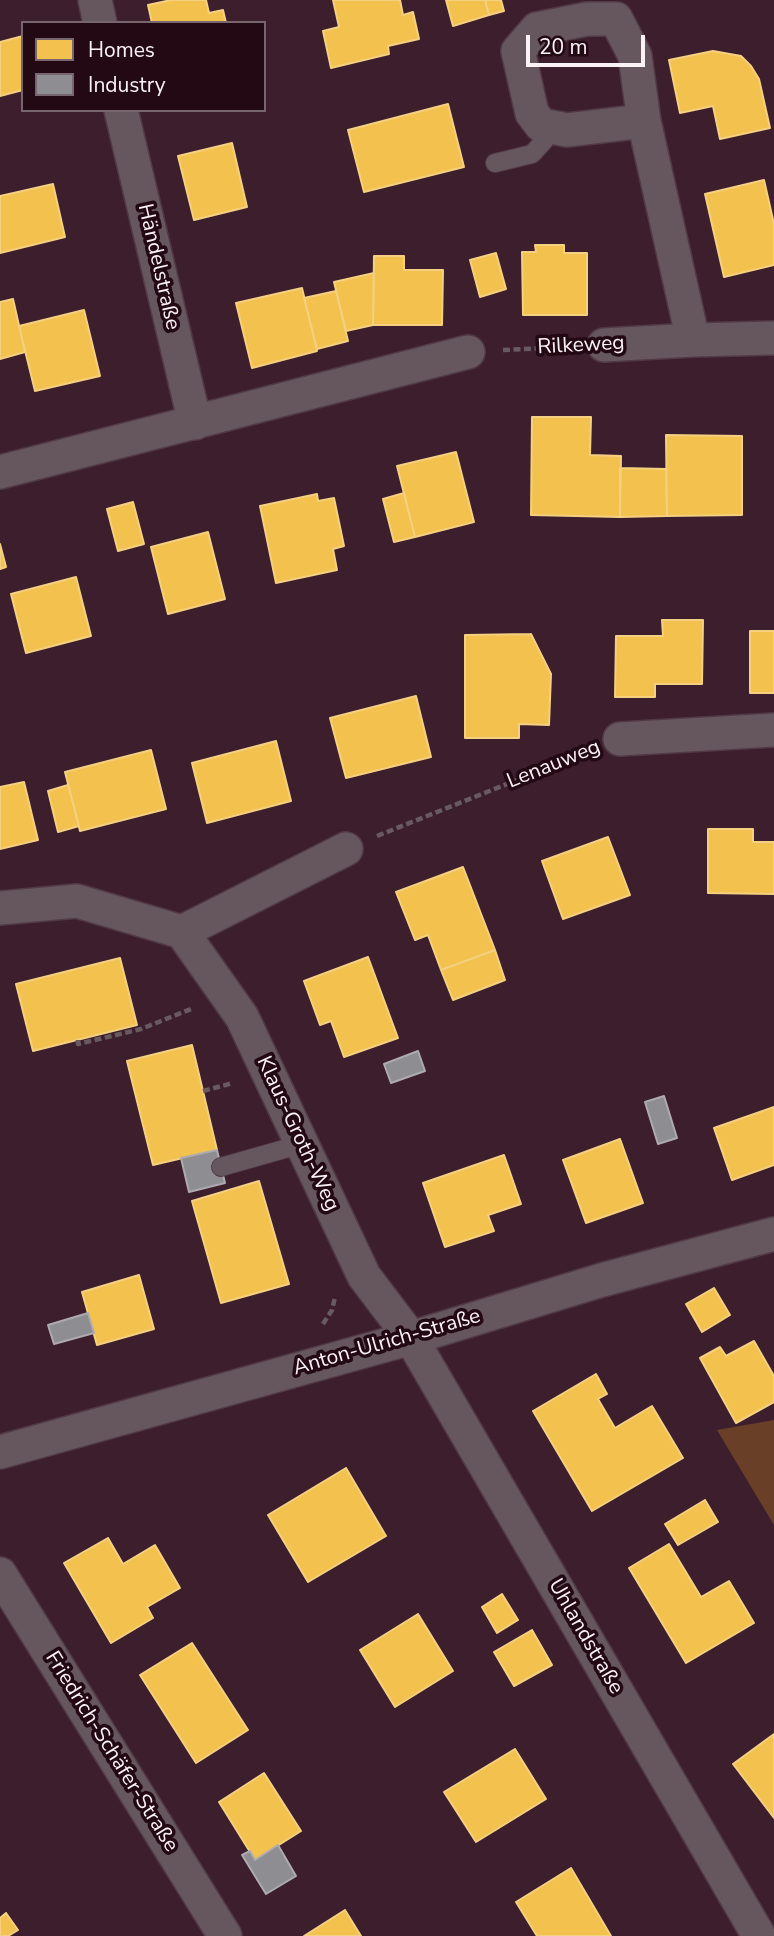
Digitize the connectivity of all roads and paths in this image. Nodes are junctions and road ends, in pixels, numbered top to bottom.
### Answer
1 (95, 0) edge
2 (100, 21) edge
3 (121, 112) edge
4 (644, 121) junction
5 (551, 126) junction
6 (495, 163) dead end
7 (774, 338) edge
8 (693, 340) junction
9 (604, 345) joint
10 (468, 352) joint
11 (195, 423) junction
12 (0, 472) edge
13 (774, 730) edge
14 (620, 738) joint
15 (346, 849) joint
16 (0, 908) edge
17 (182, 932) junction
18 (199, 1006) dead end
19 (78, 1040) dead end
20 (239, 1081) dead end
21 (203, 1091) dead end
22 (302, 1144) junction
23 (221, 1167) dead end
24 (774, 1234) edge
25 (411, 1338) junction
26 (0, 1452) edge
27 (0, 1574) edge
28 (219, 1934) edge
29 (759, 1936) edge

1 - 2 street
3 - 11 street, Händelstraße
4 - 5 street
4 - 5 street
4 - 8 street
5 - 6 lane
7 - 8 street, Rilkeweg
8 - 9 street, Rilkeweg
9 - 10 path, Rilkeweg
10 - 11 street
11 - 12 street
13 - 14 street, Lenauweg
14 - 15 path, Lenauweg
15 - 17 street
16 - 17 street
17 - 22 street, Klaus-Groth-Weg
18 - 19 path
20 - 21 path
22 - 23 lane
22 - 25 street, Klaus-Groth-Weg
24 - 25 street, Anton-Ulrich-Straße
25 - 26 street, Anton-Ulrich-Straße
25 - 29 street, Uhlandstraße
27 - 28 street, Friedrich-Schäfer-Straße

